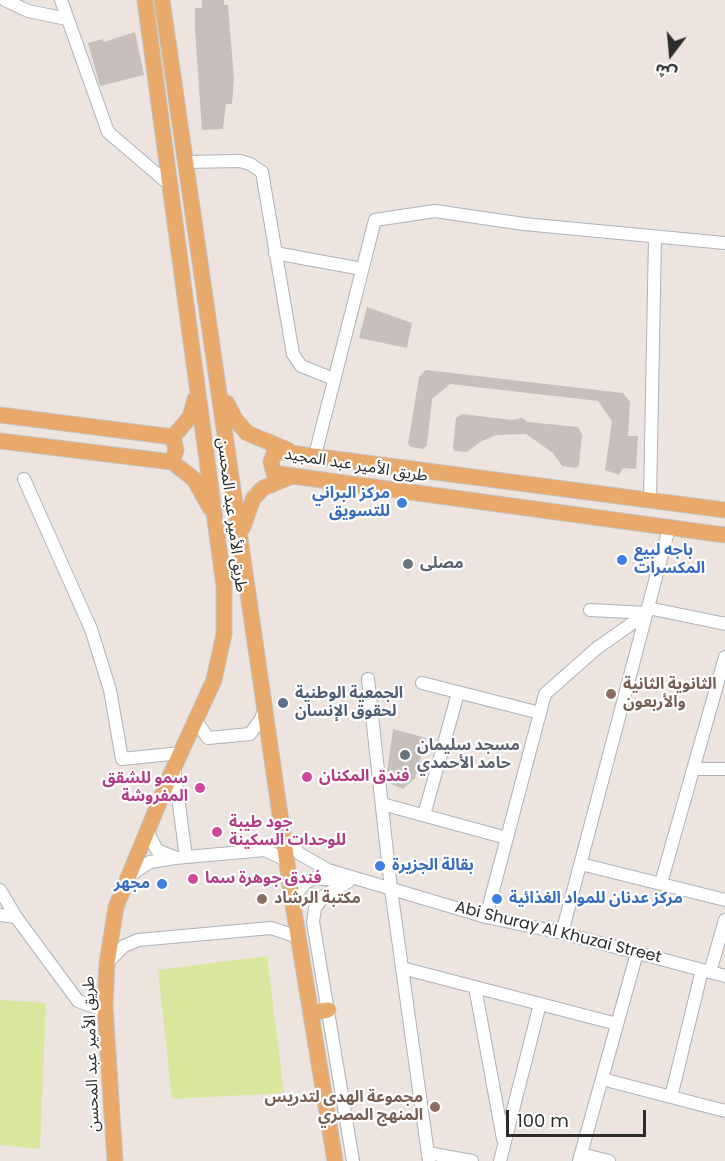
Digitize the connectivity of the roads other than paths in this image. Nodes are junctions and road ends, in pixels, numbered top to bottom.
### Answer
1 (5, 0) edge
2 (61, 0) edge
3 (145, 0) edge
4 (162, 0) edge
5 (67, 19) junction
6 (185, 162) junction
7 (170, 185) junction
8 (655, 237) junction
9 (725, 243) edge
10 (275, 253) junction
11 (363, 269) junction
12 (334, 379) junction
13 (220, 389) junction
14 (197, 393) junction
15 (0, 415) edge
16 (173, 437) junction
17 (0, 441) edge
18 (296, 453) junction
19 (315, 455) junction
20 (172, 462) junction
21 (292, 476) junction
22 (24, 479) dead end
23 (650, 500) junction
24 (725, 510) edge
25 (215, 516) junction
26 (669, 528) junction
27 (241, 536) junction
28 (725, 536) edge
29 (590, 609) dead end
30 (647, 610) junction
31 (725, 624) edge
32 (725, 657) edge
33 (368, 680) dead end
34 (422, 683) dead end
35 (458, 693) junction
36 (266, 705) junction
37 (540, 713) junction
38 (196, 721) junction
39 (178, 760) junction
40 (694, 769) junction
41 (725, 769) edge
42 (382, 804) junction
43 (424, 815) junction
44 (147, 831) junction
45 (283, 832) junction
46 (507, 838) junction
47 (265, 850) junction
48 (180, 857) junction
49 (288, 861) junction
50 (580, 864) junction
51 (129, 876) junction
52 (348, 882) junction
53 (661, 883) junction
54 (391, 888) junction
55 (0, 890) edge
56 (725, 900) edge
57 (294, 911) junction
58 (0, 915) edge
59 (16, 917) junction
60 (486, 917) junction
61 (725, 920) edge
62 (562, 933) junction
63 (298, 937) junction
64 (637, 952) junction
65 (107, 963) junction
66 (402, 968) junction
67 (706, 971) junction
68 (725, 976) edge
69 (475, 987) junction
70 (540, 1004) junction
71 (328, 1010) junction
72 (106, 1011) junction
73 (311, 1013) junction
74 (617, 1024) junction
75 (602, 1079) junction
76 (671, 1097) junction
77 (725, 1111) edge
78 (504, 1144) junction
79 (428, 1157) edge
80 (580, 1158) edge
81 (115, 1161) edge
82 (335, 1161) edge
83 (353, 1161) edge
84 (472, 1161) edge
85 (500, 1161) edge
86 (609, 1161) edge

1 - 5 street
2 - 5 street
3 - 7 main road, طريق الأمير عبد المحسن
4 - 6 main road, طريق الأمير عبد المحسن
5 - 7 street
6 - 10 street
6 - 13 main road, طريق الأمير عبد المحسن
7 - 14 main road, طريق الأمير عبد المحسن
8 - 9 street
8 - 11 street
8 - 23 street
10 - 11 street
10 - 12 street
11 - 12 street
12 - 19 street
13 - 18 main road
13 - 27 main road, طريق الأمير عبد المحسن
14 - 16 main road
14 - 25 main road, طريق الأمير عبد المحسن
15 - 16 main road
16 - 20 main road
17 - 20 main road
18 - 19 main road, طريق الأمير عبد المجيد
18 - 21 main road, طريق الأمير عبد المجيد
19 - 23 main road, طريق الأمير عبد المجيد
20 - 25 main road
21 - 26 main road, طريق الأمير عبد المجيد
21 - 27 main road
22 - 39 street
23 - 24 main road, طريق الأمير عبد المجيد
25 - 38 main road, طريق الأمير عبد المحسن
26 - 28 main road, طريق الأمير عبد المجيد
26 - 30 street
27 - 36 main road, طريق الأمير عبد المحسن
29 - 30 street
30 - 31 street
30 - 37 street
30 - 50 street
32 - 40 street
33 - 42 street
34 - 35 street
35 - 37 street
35 - 43 street
36 - 38 street
36 - 45 main road, طريق الأمير عبد المحسن
37 - 46 street
38 - 39 main road, طريق الأمير عبد المحسن
39 - 44 main road, طريق الأمير عبد المحسن
39 - 48 street
40 - 41 street
40 - 53 street
42 - 43 street
42 - 54 street
43 - 46 street
44 - 48 street
44 - 51 main road, طريق الأمير عبد المحسن
45 - 47 street
45 - 49 main road, طريق الأمير عبد المحسن
45 - 54 street
46 - 60 street
47 - 48 street
47 - 49 street
48 - 51 street
49 - 57 main road, طريق الأمير عبد المحسن
50 - 53 street
50 - 62 street
51 - 65 main road, طريق الأمير عبد المحسن
52 - 54 street
52 - 57 street
52 - 71 street
53 - 56 street
54 - 60 street, Abi Shuray Al Khuzai Street
54 - 66 street
55 - 59 street
57 - 63 main road, طريق الأمير عبد المحسن
58 - 59 street
59 - 72 street
60 - 62 street, Abi Shuray Al Khuzai Street
61 - 67 street
62 - 64 street, Abi Shuray Al Khuzai Street
63 - 65 street
63 - 73 main road, طريق الأمير عبد المحسن
64 - 67 street, Abi Shuray Al Khuzai Street
64 - 74 street
65 - 72 main road, طريق الأمير عبد المحسن
66 - 69 street
66 - 79 street
67 - 68 street, Abi Shuray Al Khuzai Street
67 - 76 street
69 - 70 street
69 - 78 street
70 - 74 street
70 - 78 street
71 - 73 main road
71 - 83 street
72 - 81 main road, طريق الأمير عبد المحسن
73 - 82 main road, طريق الأمير عبد المحسن
74 - 75 street
75 - 76 street
75 - 80 street
76 - 77 street
78 - 85 street
79 - 84 street
80 - 86 street

